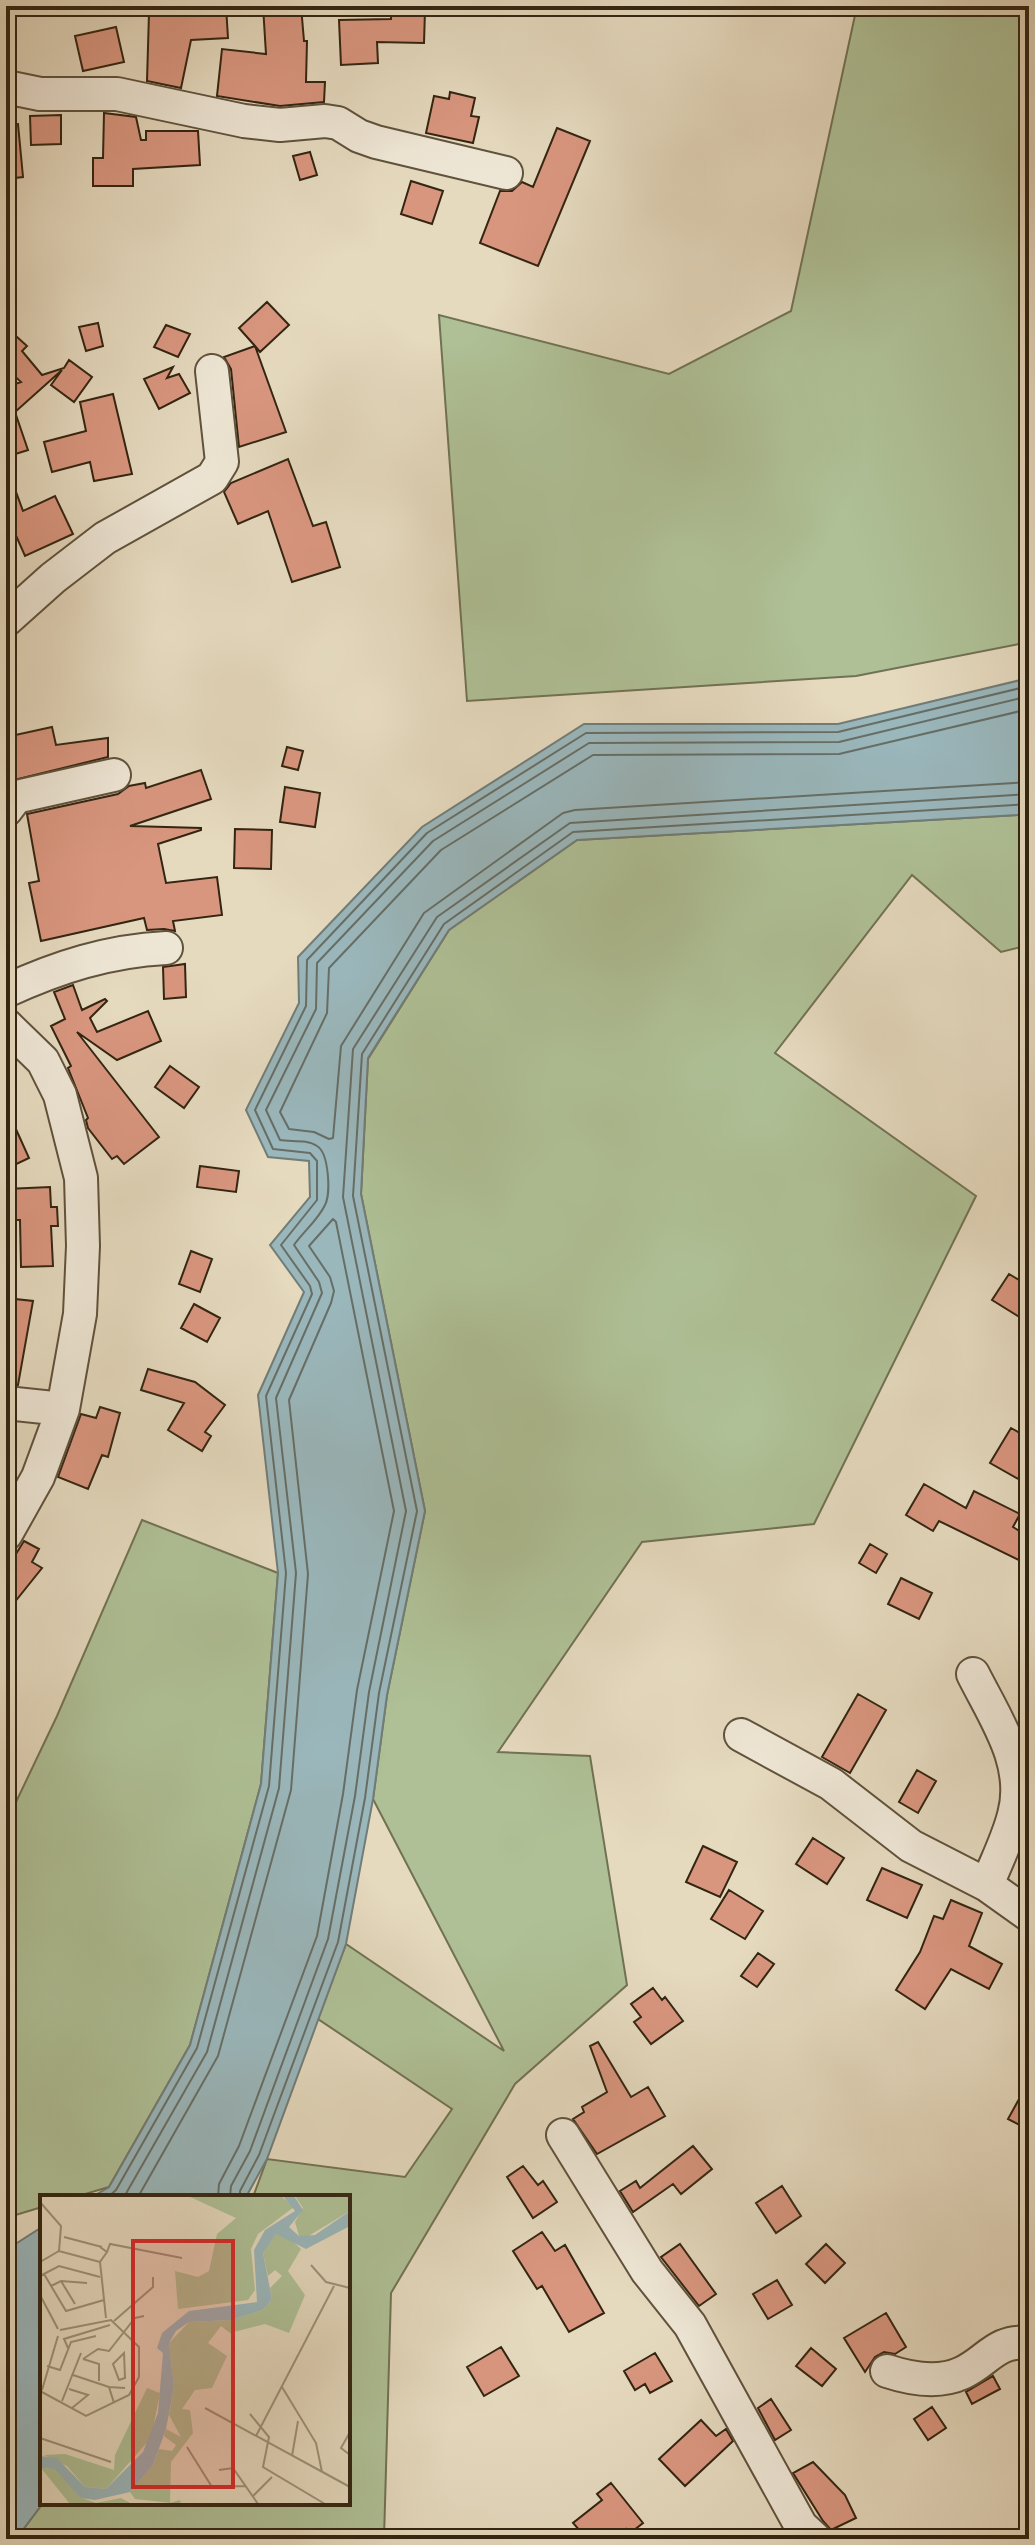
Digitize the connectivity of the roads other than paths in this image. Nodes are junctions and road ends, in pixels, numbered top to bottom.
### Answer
1 (6, 87) edge
2 (506, 173) dead end
3 (212, 371) dead end
4 (6, 620) edge
5 (114, 775) dead end
6 (6, 810) edge
7 (166, 948) dead end
8 (6, 991) edge
9 (6, 1025) edge
10 (6, 1403) edge
11 (63, 1409) junction
12 (6, 1534) edge
13 (973, 1674) dead end
14 (741, 1735) dead end
15 (987, 1885) junction
16 (1029, 1915) edge
17 (563, 2135) dead end
18 (1029, 2343) edge
19 (887, 2371) dead end
20 (815, 2539) edge

1 - 2 street
3 - 4 street
5 - 6 street
7 - 8 street
9 - 11 street
10 - 11 street
11 - 12 street
13 - 15 street
14 - 15 street
15 - 16 street
17 - 20 street
18 - 19 street

